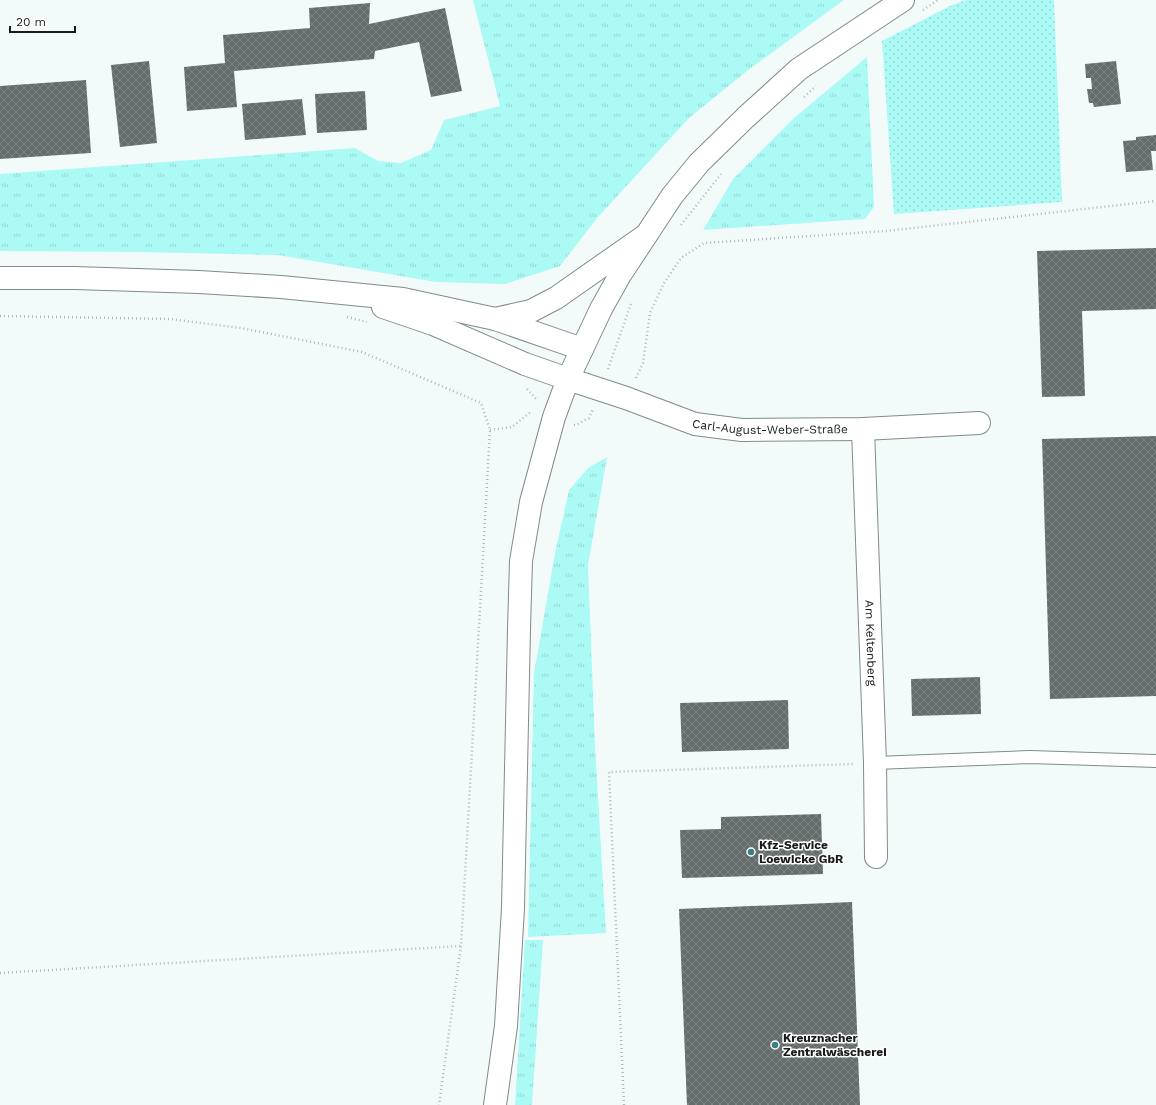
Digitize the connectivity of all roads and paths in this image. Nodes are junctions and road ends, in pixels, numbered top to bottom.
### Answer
1 (938, 0) edge
2 (911, 6) edge
3 (817, 85) dead end
4 (800, 101) dead end
5 (725, 169) dead end
6 (1156, 201) edge
7 (681, 225) dead end
8 (646, 235) junction
9 (0, 278) edge
10 (335, 293) junction
11 (632, 301) dead end
12 (0, 316) edge
13 (346, 317) dead end
14 (496, 319) junction
15 (368, 323) dead end
16 (582, 350) junction
17 (568, 379) junction
18 (524, 385) dead end
19 (601, 390) junction
20 (626, 398) junction
21 (544, 413) junction
22 (979, 423) dead end
23 (863, 429) junction
24 (490, 430) junction
25 (1156, 760) edge
26 (875, 763) junction
27 (876, 857) dead end
28 (461, 946) junction
29 (0, 973) edge
30 (439, 1105) edge
31 (496, 1105) edge
32 (624, 1105) edge

1 - 2 path
2 - 8 street
3 - 4 path
5 - 7 path
6 - 20 path
8 - 14 street
8 - 16 street
9 - 10 street
10 - 14 street
10 - 17 street, Carl-August-Weber-Straße
11 - 19 path
12 - 24 path
13 - 15 path
14 - 16 street
16 - 17 street
17 - 19 street, Carl-August-Weber-Straße
17 - 21 street
18 - 21 path
19 - 20 street, Carl-August-Weber-Straße
19 - 21 path
20 - 23 street, Carl-August-Weber-Straße
21 - 24 path
21 - 31 street
22 - 23 street, Carl-August-Weber-Straße
23 - 26 street, Am Keltenberg
24 - 28 path
25 - 26 lane
26 - 27 street, Am Keltenberg
26 - 32 path
28 - 29 path
28 - 30 path

